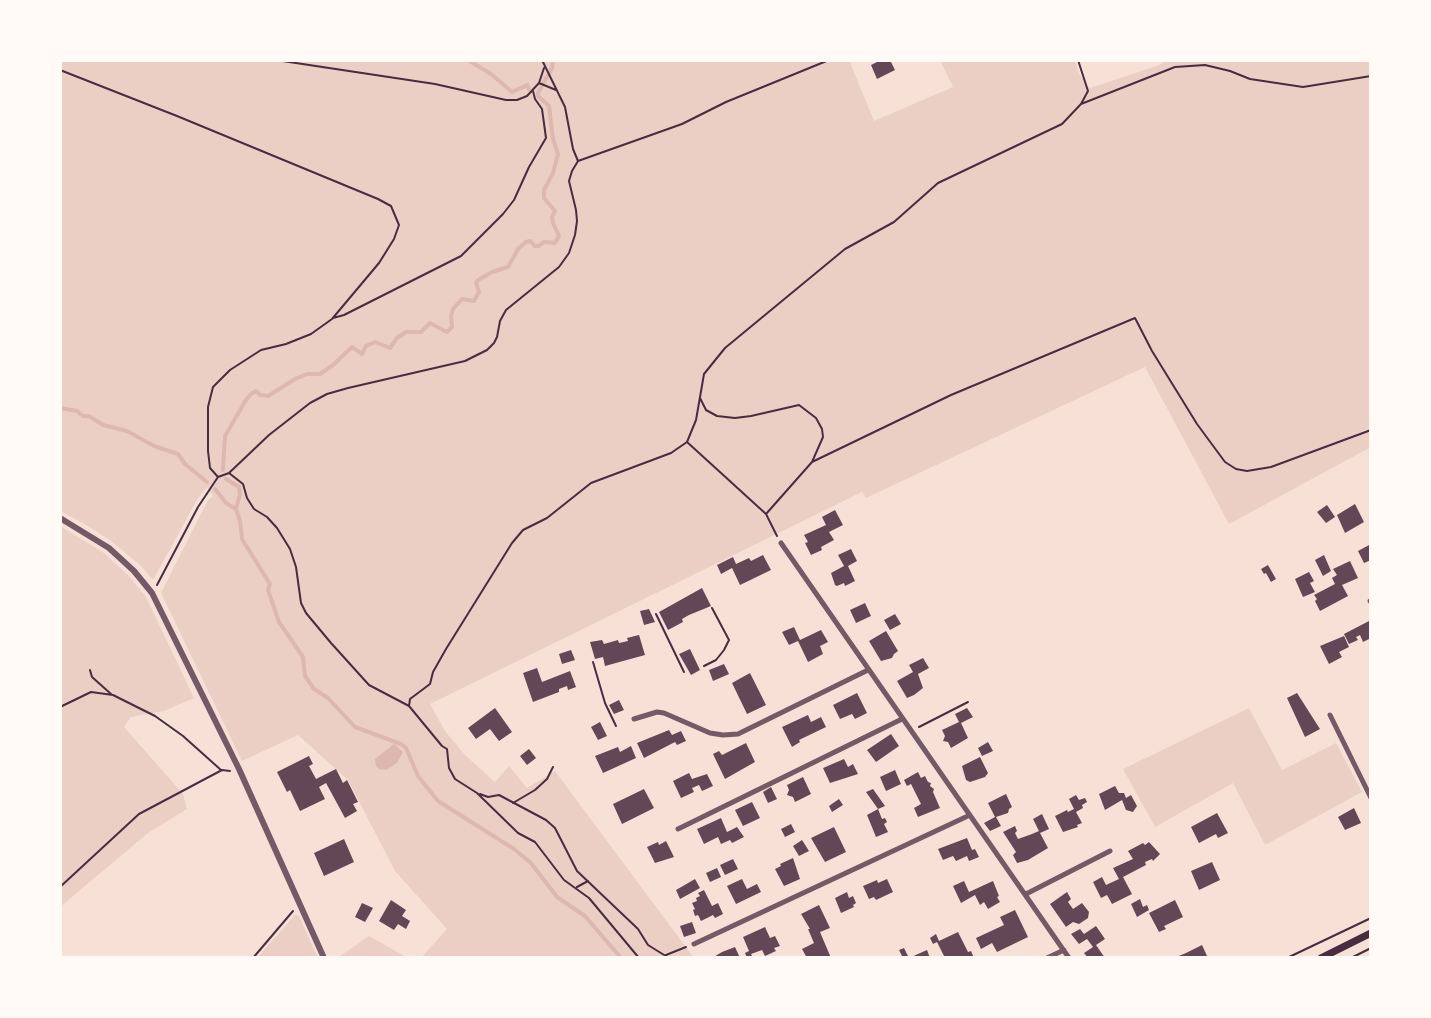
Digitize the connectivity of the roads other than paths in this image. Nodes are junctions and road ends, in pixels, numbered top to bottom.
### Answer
1 (60, 518) edge
2 (781, 543) road end
3 (868, 670) junction
4 (1330, 715) dead end
5 (634, 719) dead end
6 (902, 719) junction
7 (1371, 798) edge
8 (970, 815) junction
9 (678, 829) dead end
10 (1110, 851) dead end
11 (1026, 894) junction
12 (1371, 933) edge
13 (694, 944) road end
14 (1064, 950) junction
15 (324, 958) edge
16 (1047, 958) edge
17 (1069, 958) edge
18 (1321, 958) edge

1 - 15 street
2 - 3 street
3 - 5 street
3 - 6 street
4 - 7 street
6 - 8 street
6 - 9 street
8 - 11 street
8 - 13 street
10 - 11 street
11 - 14 street
12 - 18 main road
14 - 16 street
14 - 17 street

